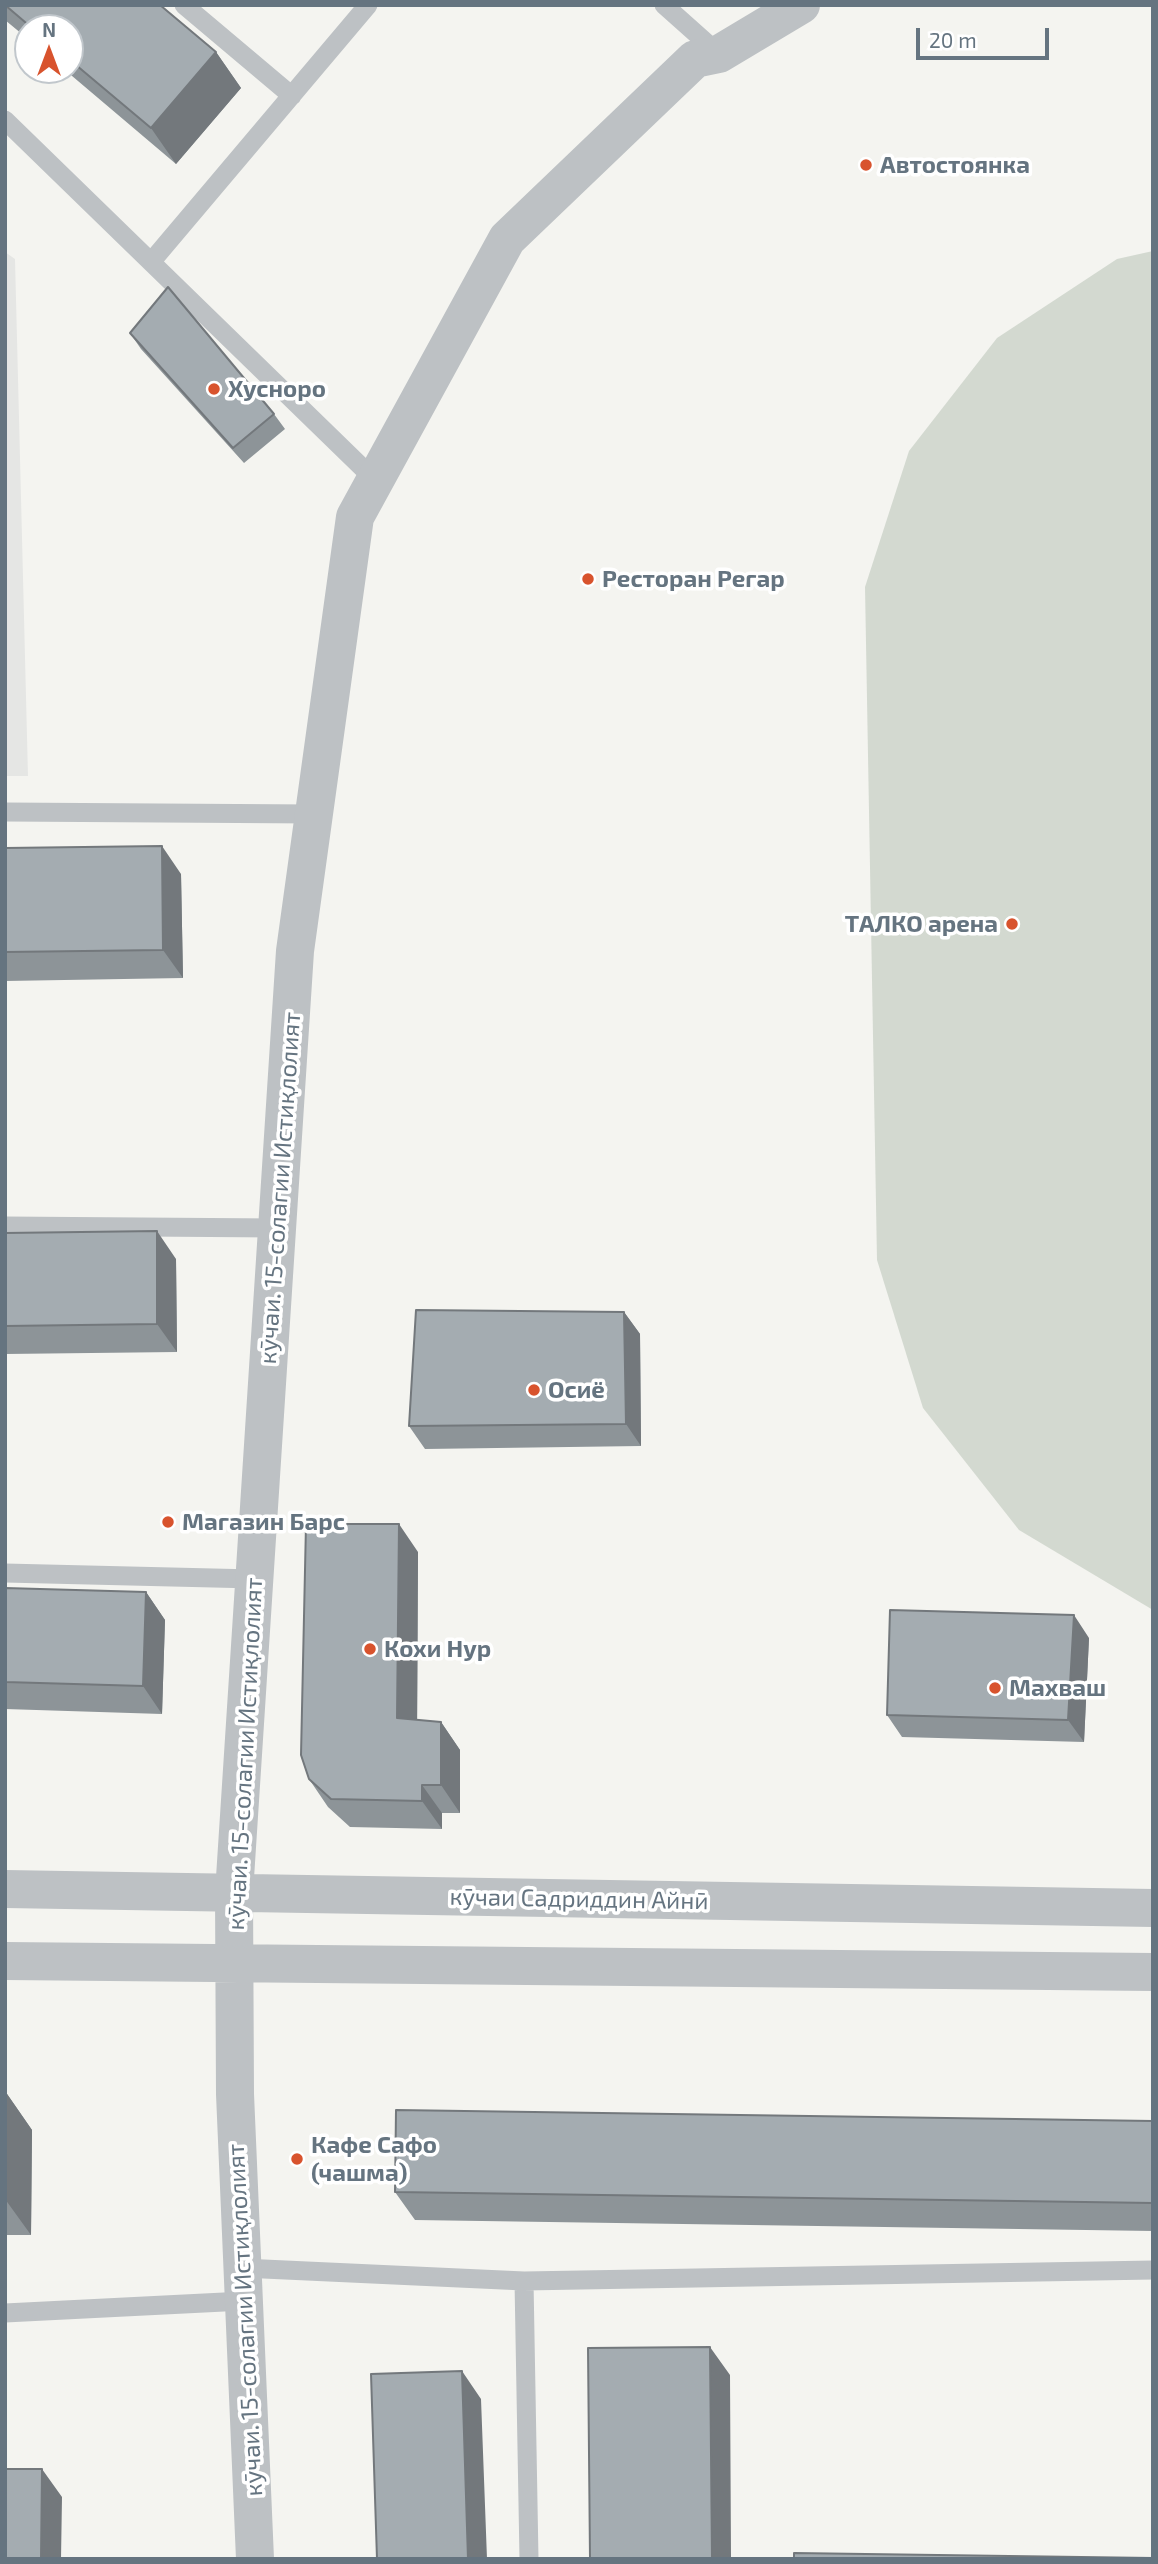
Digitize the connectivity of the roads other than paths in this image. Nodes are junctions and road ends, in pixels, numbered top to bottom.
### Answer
1 (184, 5) edge
2 (368, 5) edge
3 (664, 5) edge
4 (801, 5) edge
5 (719, 54) junction
6 (292, 96) junction
7 (5, 120) edge
8 (151, 262) junction
9 (375, 480) junction
10 (5, 812) edge
11 (314, 814) junction
12 (5, 1226) edge
13 (278, 1228) junction
14 (5, 1573) edge
15 (255, 1579) junction
16 (5, 1889) edge
17 (234, 1893) junction
18 (1153, 1908) edge
19 (5, 1961) edge
20 (234, 1965) junction
21 (1153, 1972) edge
22 (1153, 2270) edge
23 (524, 2281) junction
24 (243, 2285) junction
25 (5, 2313) edge
26 (256, 2559) edge
27 (529, 2559) edge

1 - 6 lane
2 - 6 lane
3 - 5 lane
4 - 5 street, кӯчаи. 15-солагии Истиқлолият
5 - 9 street, кӯчаи. 15-солагии Истиқлолият
6 - 8 lane
7 - 8 lane
8 - 9 lane
9 - 11 street, кӯчаи. 15-солагии Истиқлолият
10 - 11 lane
11 - 13 street, кӯчаи. 15-солагии Истиқлолият
12 - 13 lane
13 - 15 street, кӯчаи. 15-солагии Истиқлолият
14 - 15 lane
15 - 17 street, кӯчаи. 15-солагии Истиқлолият
16 - 17 street, кӯчаи Садриддин Айнӣ
17 - 18 street, кӯчаи Садриддин Айнӣ
17 - 20 street, кӯчаи. 15-солагии Истиқлолият
19 - 20 street
20 - 21 street
20 - 24 street, кӯчаи. 15-солагии Истиқлолият
22 - 23 lane
23 - 24 lane
23 - 27 lane
24 - 25 lane
24 - 26 street, кӯчаи. 15-солагии Истиқлолият

